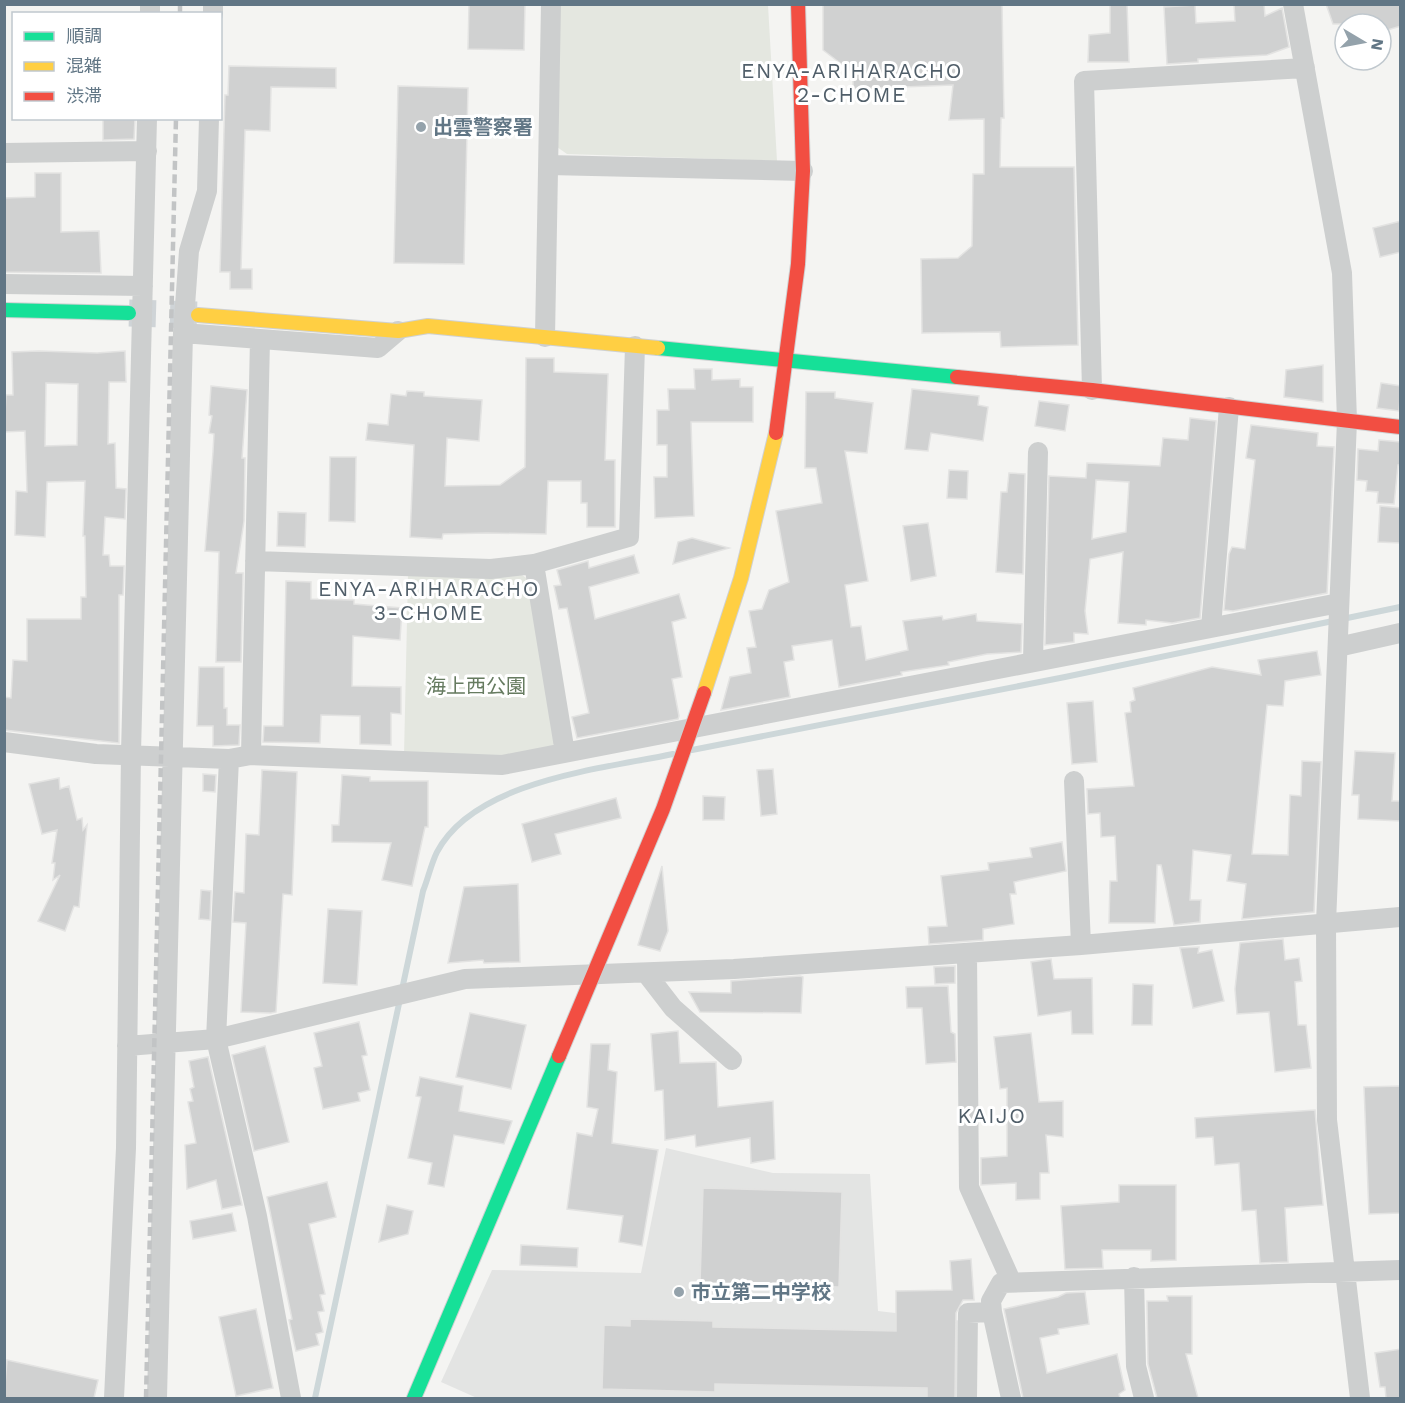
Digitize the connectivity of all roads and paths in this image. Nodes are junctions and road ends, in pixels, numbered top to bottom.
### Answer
1 (551, 4) edge
2 (798, 4) edge
3 (1293, 4) edge
4 (1305, 68) junction
5 (147, 120) edge
6 (209, 120) edge
7 (147, 151) junction
8 (4, 153) edge
9 (549, 165) junction
10 (803, 171) junction
11 (4, 284) edge
12 (143, 286) junction
13 (4, 310) edge
14 (129, 313) tunnel mouth
15 (198, 315) tunnel mouth
16 (398, 331) junction
17 (183, 333) junction
18 (545, 337) junction
19 (260, 339) junction
20 (636, 346) junction
21 (786, 360) junction
22 (1092, 390) junction
23 (1229, 407) junction
24 (1347, 421) junction
25 (1401, 427) edge
26 (1038, 452) dead end
27 (255, 561) junction
28 (534, 564) junction
29 (1339, 603) junction
30 (1211, 627) junction
31 (1401, 633) edge
32 (1338, 647) junction
33 (1033, 661) junction
34 (692, 729) junction
35 (4, 742) edge
36 (131, 753) junction
37 (565, 753) junction
38 (251, 755) junction
39 (174, 756) junction
40 (229, 759) junction
41 (1074, 781) dead end
42 (1401, 917) edge
43 (1326, 923) junction
44 (1081, 945) junction
45 (967, 953) junction
46 (594, 972) junction
47 (646, 973) junction
48 (216, 1039) junction
49 (167, 1041) junction
50 (127, 1046) junction
51 (732, 1060) dead end
52 (1401, 1270) edge
53 (1345, 1271) junction
54 (1134, 1277) junction
55 (1011, 1281) junction
56 (992, 1312) junction
57 (114, 1398) edge
58 (158, 1398) edge
59 (291, 1398) edge
60 (414, 1398) edge
61 (967, 1398) edge
62 (1011, 1398) edge
63 (1144, 1398) edge
64 (1360, 1398) edge

1 - 9 street
2 - 10 street
3 - 4 street
4 - 22 street
4 - 24 street
5 - 7 street
6 - 17 street
7 - 8 street
7 - 12 street
9 - 10 street
9 - 18 street
10 - 21 street
11 - 12 street
12 - 36 street
13 - 14 street
15 - 16 street
16 - 18 street
16 - 19 street
17 - 19 street
17 - 39 street
18 - 20 street
19 - 27 street
20 - 21 street
20 - 28 street
21 - 22 street
21 - 34 street
22 - 23 street
23 - 24 street
23 - 30 street
24 - 25 street
24 - 29 street
26 - 33 street
27 - 28 street
27 - 38 street
28 - 37 street
29 - 30 street
29 - 32 street
30 - 33 street
31 - 32 street
32 - 43 street
33 - 34 street
34 - 37 street
34 - 46 street
35 - 36 street
36 - 39 street
36 - 50 street
37 - 38 street
38 - 40 street
39 - 40 street
39 - 49 street
40 - 48 street
41 - 44 street
42 - 43 street
43 - 44 street
43 - 53 street
44 - 45 street
45 - 47 street
45 - 55 street
46 - 47 street
46 - 48 street
46 - 60 street
47 - 51 street
48 - 49 street
48 - 59 street
49 - 50 street
49 - 58 street
50 - 57 street
52 - 53 street
53 - 54 street
53 - 64 street
54 - 55 street
54 - 63 street
55 - 56 street
56 - 61 street
56 - 62 street

